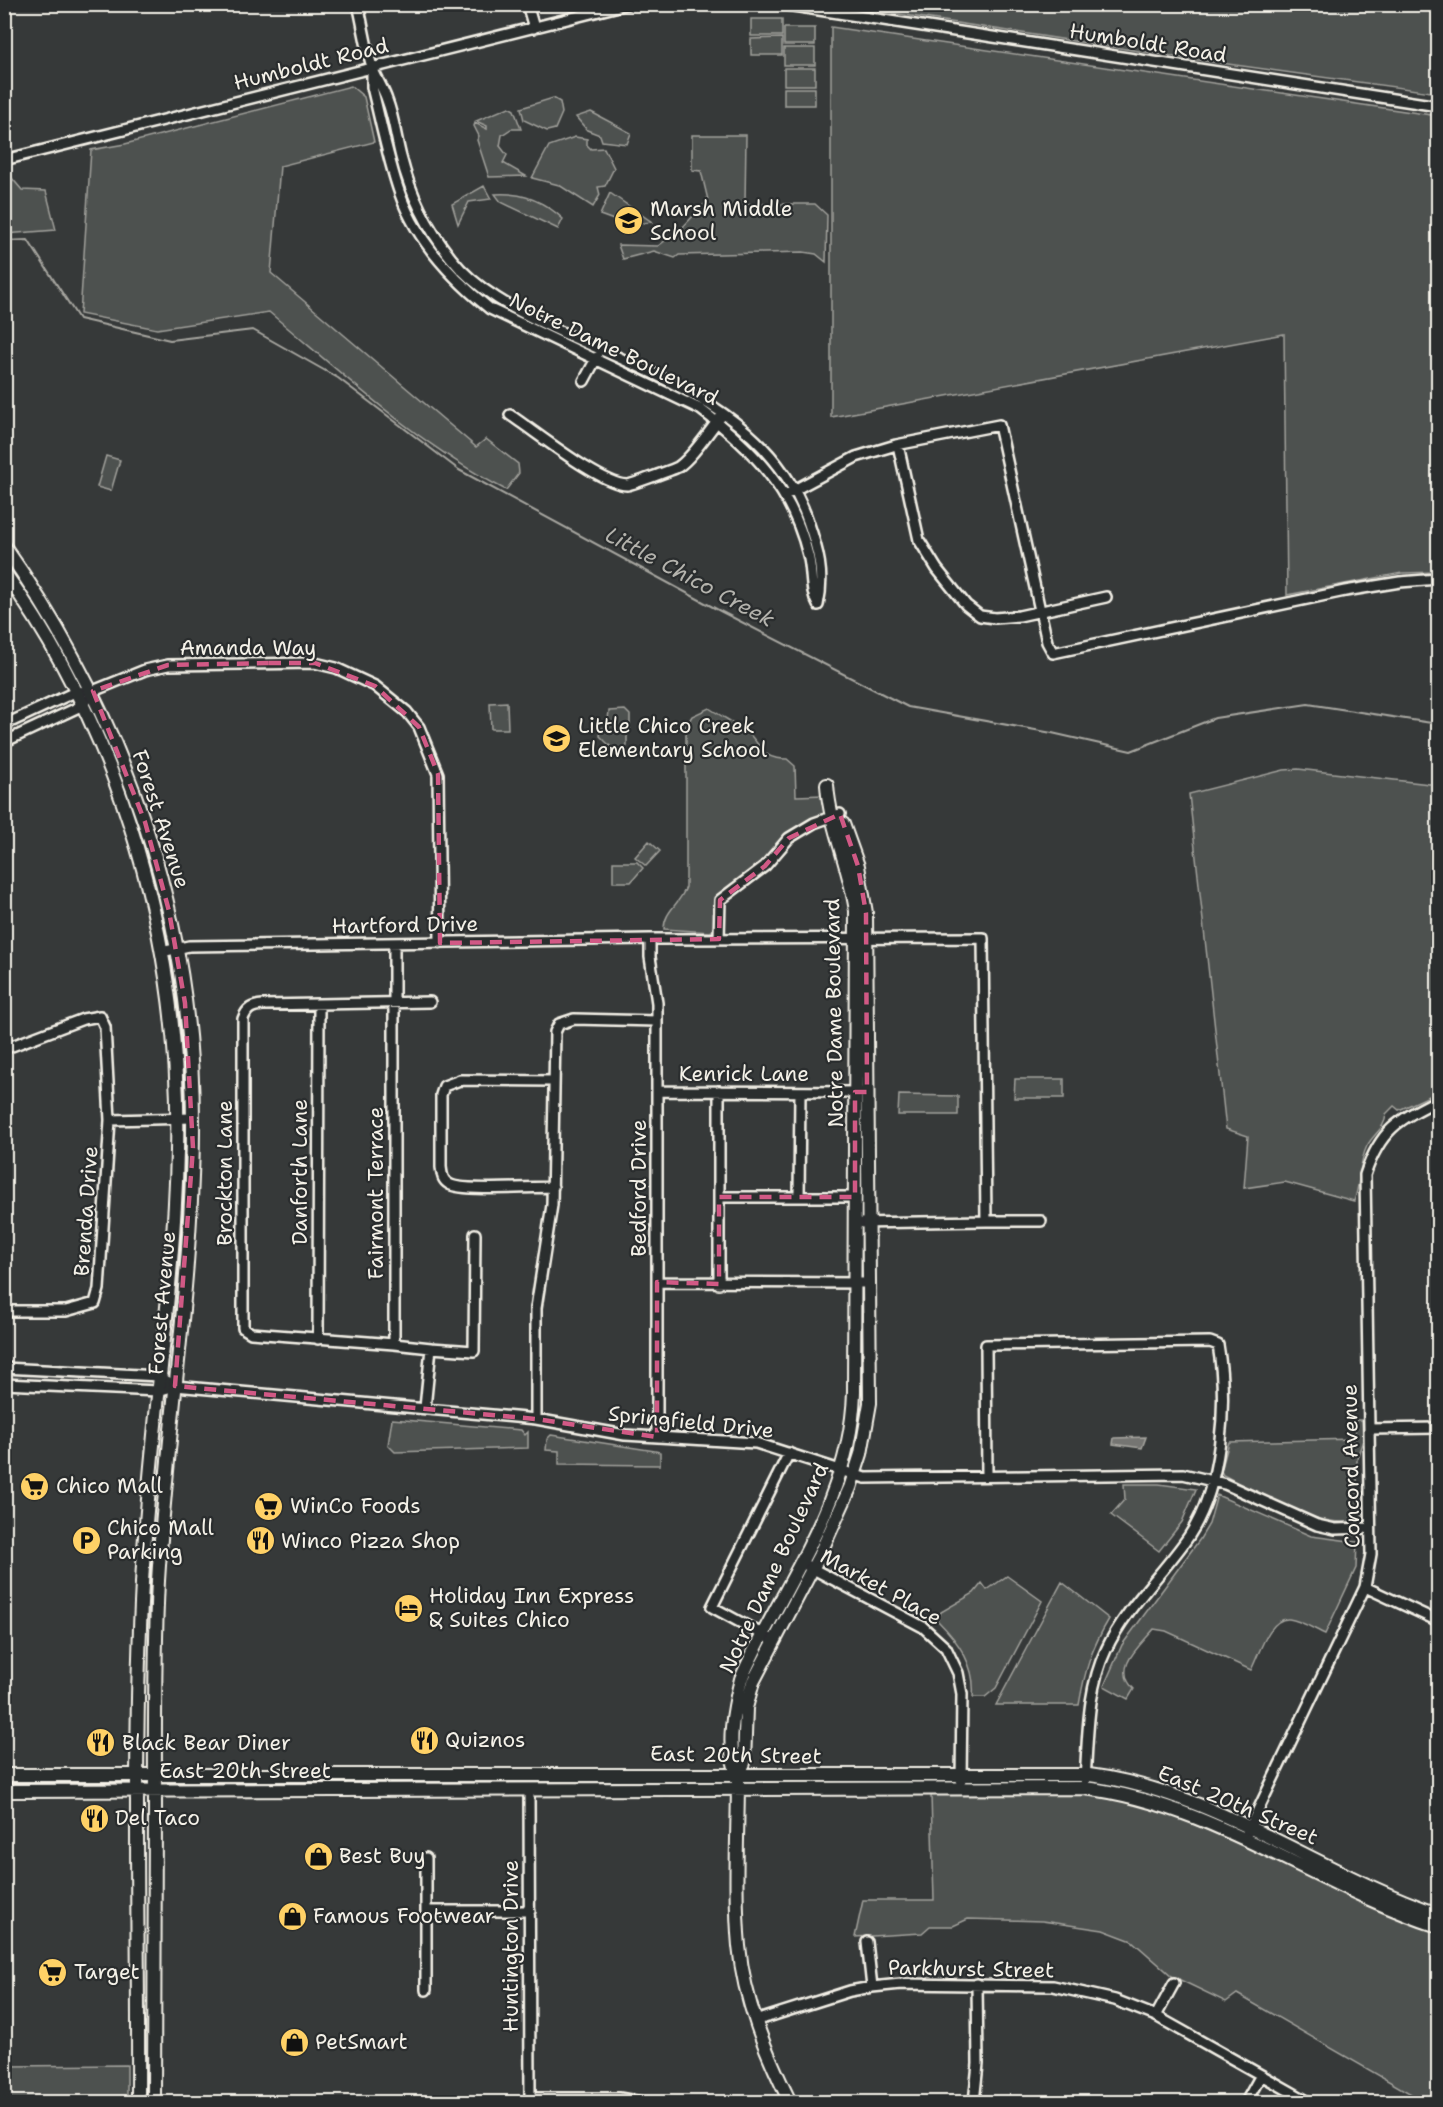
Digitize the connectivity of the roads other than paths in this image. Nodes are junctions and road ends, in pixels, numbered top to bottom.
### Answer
1 (358, 4) edge
2 (527, 4) edge
3 (627, 4) edge
4 (780, 4) edge
5 (534, 28) junction
6 (372, 68) junction
7 (1438, 106) edge
8 (4, 160) edge
9 (600, 351) junction
10 (595, 361) junction
11 (584, 381) dead end
12 (510, 415) dead end
13 (721, 418) junction
14 (898, 445) junction
15 (794, 490) junction
16 (785, 495) junction
17 (4, 546) edge
18 (4, 572) edge
19 (1438, 579) edge
20 (1106, 597) dead end
21 (1040, 611) junction
22 (75, 692) junction
23 (93, 692) junction
24 (81, 706) junction
25 (4, 725) edge
26 (4, 742) edge
27 (836, 815) joint
28 (650, 939) junction
29 (719, 939) junction
30 (861, 939) junction
31 (394, 943) junction
32 (440, 943) junction
33 (177, 948) junction
34 (161, 952) junction
35 (430, 1002) dead end
36 (394, 1003) junction
37 (319, 1005) junction
38 (657, 1021) junction
39 (4, 1049) edge
40 (554, 1081) junction
41 (657, 1091) junction
42 (719, 1091) junction
43 (800, 1092) junction
44 (861, 1092) junction
45 (1438, 1100) edge
46 (177, 1118) junction
47 (193, 1118) junction
48 (110, 1120) junction
49 (553, 1187) junction
50 (719, 1197) junction
51 (799, 1197) junction
52 (855, 1197) junction
53 (986, 1221) junction
54 (1041, 1221) dead end
55 (861, 1223) junction
56 (475, 1234) dead end
57 (657, 1282) junction
58 (855, 1283) junction
59 (868, 1283) junction
60 (719, 1284) junction
61 (4, 1311) edge
62 (318, 1339) junction
63 (394, 1344) junction
64 (431, 1348) junction
65 (4, 1368) edge
66 (159, 1377) junction
67 (4, 1384) edge
68 (175, 1386) junction
69 (158, 1391) junction
70 (425, 1408) junction
71 (536, 1419) junction
72 (1438, 1428) edge
73 (1369, 1429) junction
74 (657, 1437) junction
75 (789, 1453) junction
76 (848, 1474) junction
77 (987, 1476) junction
78 (1212, 1480) junction
79 (1370, 1528) junction
80 (807, 1566) junction
81 (1365, 1587) junction
82 (1438, 1621) edge
83 (768, 1637) junction
84 (4, 1775) edge
85 (138, 1775) junction
86 (155, 1775) junction
87 (738, 1775) junction
88 (1085, 1775) junction
89 (961, 1779) junction
90 (917, 1788) junction
91 (1084, 1788) junction
92 (529, 1789) junction
93 (738, 1789) junction
94 (4, 1791) edge
95 (138, 1791) junction
96 (155, 1791) junction
97 (1247, 1834) junction
98 (426, 1858) dead end
99 (426, 1911) junction
100 (530, 1911) junction
101 (1438, 1914) edge
102 (1438, 1926) edge
103 (867, 1942) dead end
104 (1174, 1983) dead end
105 (977, 1984) junction
106 (872, 1987) junction
107 (426, 1990) dead end
108 (1156, 2016) junction
109 (755, 2021) junction
110 (1261, 2075) junction
111 (530, 2101) edge
112 (789, 2102) edge
113 (138, 2103) edge
114 (154, 2103) edge
115 (642, 2103) edge
116 (974, 2103) edge
117 (1246, 2103) edge
118 (1309, 2103) edge

1 - 6 street
2 - 5 street
3 - 5 street, Humboldt Road
4 - 7 street, Humboldt Road
5 - 6 street, Humboldt Road
6 - 8 street, Humboldt Road
6 - 9 street, Notre Dame Boulevard
6 - 10 street, Notre Dame Boulevard
9 - 10 street
9 - 13 street, Notre Dame Boulevard
10 - 11 street
10 - 13 street, Notre Dame Boulevard
12 - 13 street
13 - 15 street, Notre Dame Boulevard
13 - 16 street, Notre Dame Boulevard
14 - 15 street
14 - 21 street
14 - 21 street
15 - 16 street
15 - 16 street, Notre Dame Boulevard
17 - 23 street, Forest Avenue
18 - 22 street, Forest Avenue
19 - 21 street
20 - 21 street
22 - 23 street
22 - 24 street, Forest Avenue
22 - 25 street
23 - 24 street
23 - 32 street, Amanda Way
23 - 33 street, Forest Avenue
24 - 26 street
24 - 34 street, Forest Avenue
27 - 29 street
27 - 30 street, Notre Dame Boulevard
28 - 29 street, Hartford Drive
28 - 32 street, Hartford Drive
28 - 38 street, Bedford Drive
29 - 30 street, Hartford Drive
30 - 44 street, Notre Dame Boulevard
30 - 53 street, Hartford Drive
31 - 32 street, Hartford Drive
31 - 33 street, Hartford Drive
31 - 36 street, Fairmont Terrace
33 - 34 street, Hartford Drive
33 - 47 street, Forest Avenue
34 - 46 street, Forest Avenue
35 - 36 street
36 - 37 street
36 - 63 street, Fairmont Terrace
37 - 62 street, Danforth Lane
37 - 62 street, Brockton Lane
38 - 40 street
38 - 41 street, Bedford Drive
39 - 48 street, Brenda Drive
40 - 49 street
40 - 49 street
41 - 42 street, Kenrick Lane
41 - 57 street, Bedford Drive
42 - 43 street, Kenrick Lane
42 - 50 street
43 - 44 street, Kenrick Lane
43 - 51 street
44 - 52 street, Notre Dame Boulevard
44 - 55 street, Notre Dame Boulevard
45 - 73 street, Concord Avenue
46 - 47 street, Brenda Drive
46 - 48 street, Brenda Drive
46 - 66 street, Forest Avenue
47 - 68 street, Forest Avenue
48 - 61 street, Brenda Drive
49 - 71 street
50 - 51 street
50 - 60 street
51 - 52 street
52 - 55 street, Notre Dame Boulevard
53 - 54 street
53 - 55 street
55 - 58 street, Notre Dame Boulevard
55 - 59 street, Notre Dame Boulevard
56 - 64 street
57 - 60 street
57 - 74 street, Bedford Drive
58 - 59 street
58 - 60 street
58 - 76 street, Notre Dame Boulevard
59 - 76 street, Notre Dame Boulevard
62 - 63 street
63 - 64 street
64 - 70 street
65 - 66 street, Springfield Drive
66 - 68 street, Springfield Drive
66 - 69 street, Forest Avenue
67 - 69 street, Springfield Drive
68 - 69 street, Springfield Drive
68 - 70 street, Springfield Drive
68 - 86 street, Forest Avenue
69 - 85 street, Forest Avenue
70 - 71 street, Springfield Drive
71 - 74 street, Springfield Drive
72 - 73 street
73 - 79 street, Concord Avenue
74 - 75 street, Springfield Drive
75 - 76 street, Springfield Drive
75 - 83 street
76 - 77 street, Springfield Drive
76 - 80 street, Notre Dame Boulevard
77 - 78 street, Springfield Drive
77 - 78 street
78 - 79 street, Springfield Drive
78 - 88 street
79 - 81 street, Concord Avenue
80 - 83 street, Notre Dame Boulevard
80 - 89 street, Market Place
81 - 82 street
81 - 97 street, Concord Avenue
83 - 87 street, Notre Dame Boulevard
84 - 85 street, East 20th Street
85 - 86 street, East 20th Street
85 - 95 street, Forest Avenue
86 - 87 street, East 20th Street
86 - 96 street, Forest Avenue
87 - 89 street, East 20th Street
87 - 93 street, Notre Dame Boulevard
88 - 89 street, East 20th Street
88 - 91 street
88 - 97 street, East 20th Street
89 - 90 street, East 20th Street
90 - 91 street, East 20th Street
90 - 93 street, East 20th Street
91 - 97 street, East 20th Street
92 - 93 street, East 20th Street
92 - 96 street, East 20th Street
92 - 100 street, Huntington Drive
93 - 109 street, Notre Dame Boulevard
94 - 95 street, East 20th Street
95 - 96 street, East 20th Street
95 - 113 street, Forest Avenue
96 - 114 street, Forest Avenue
97 - 101 street, East 20th Street
97 - 102 street, East 20th Street
98 - 99 street
99 - 100 street
99 - 107 street
100 - 111 street, Huntington Drive
103 - 106 street
104 - 108 street
105 - 106 street, Parkhurst Street
105 - 108 street, Parkhurst Street
105 - 116 street
106 - 109 street, Parkhurst Street
108 - 110 street, Parkhurst Street
109 - 112 street, Notre Dame Boulevard
110 - 117 street
110 - 118 street, Parkhurst Street
111 - 115 street

